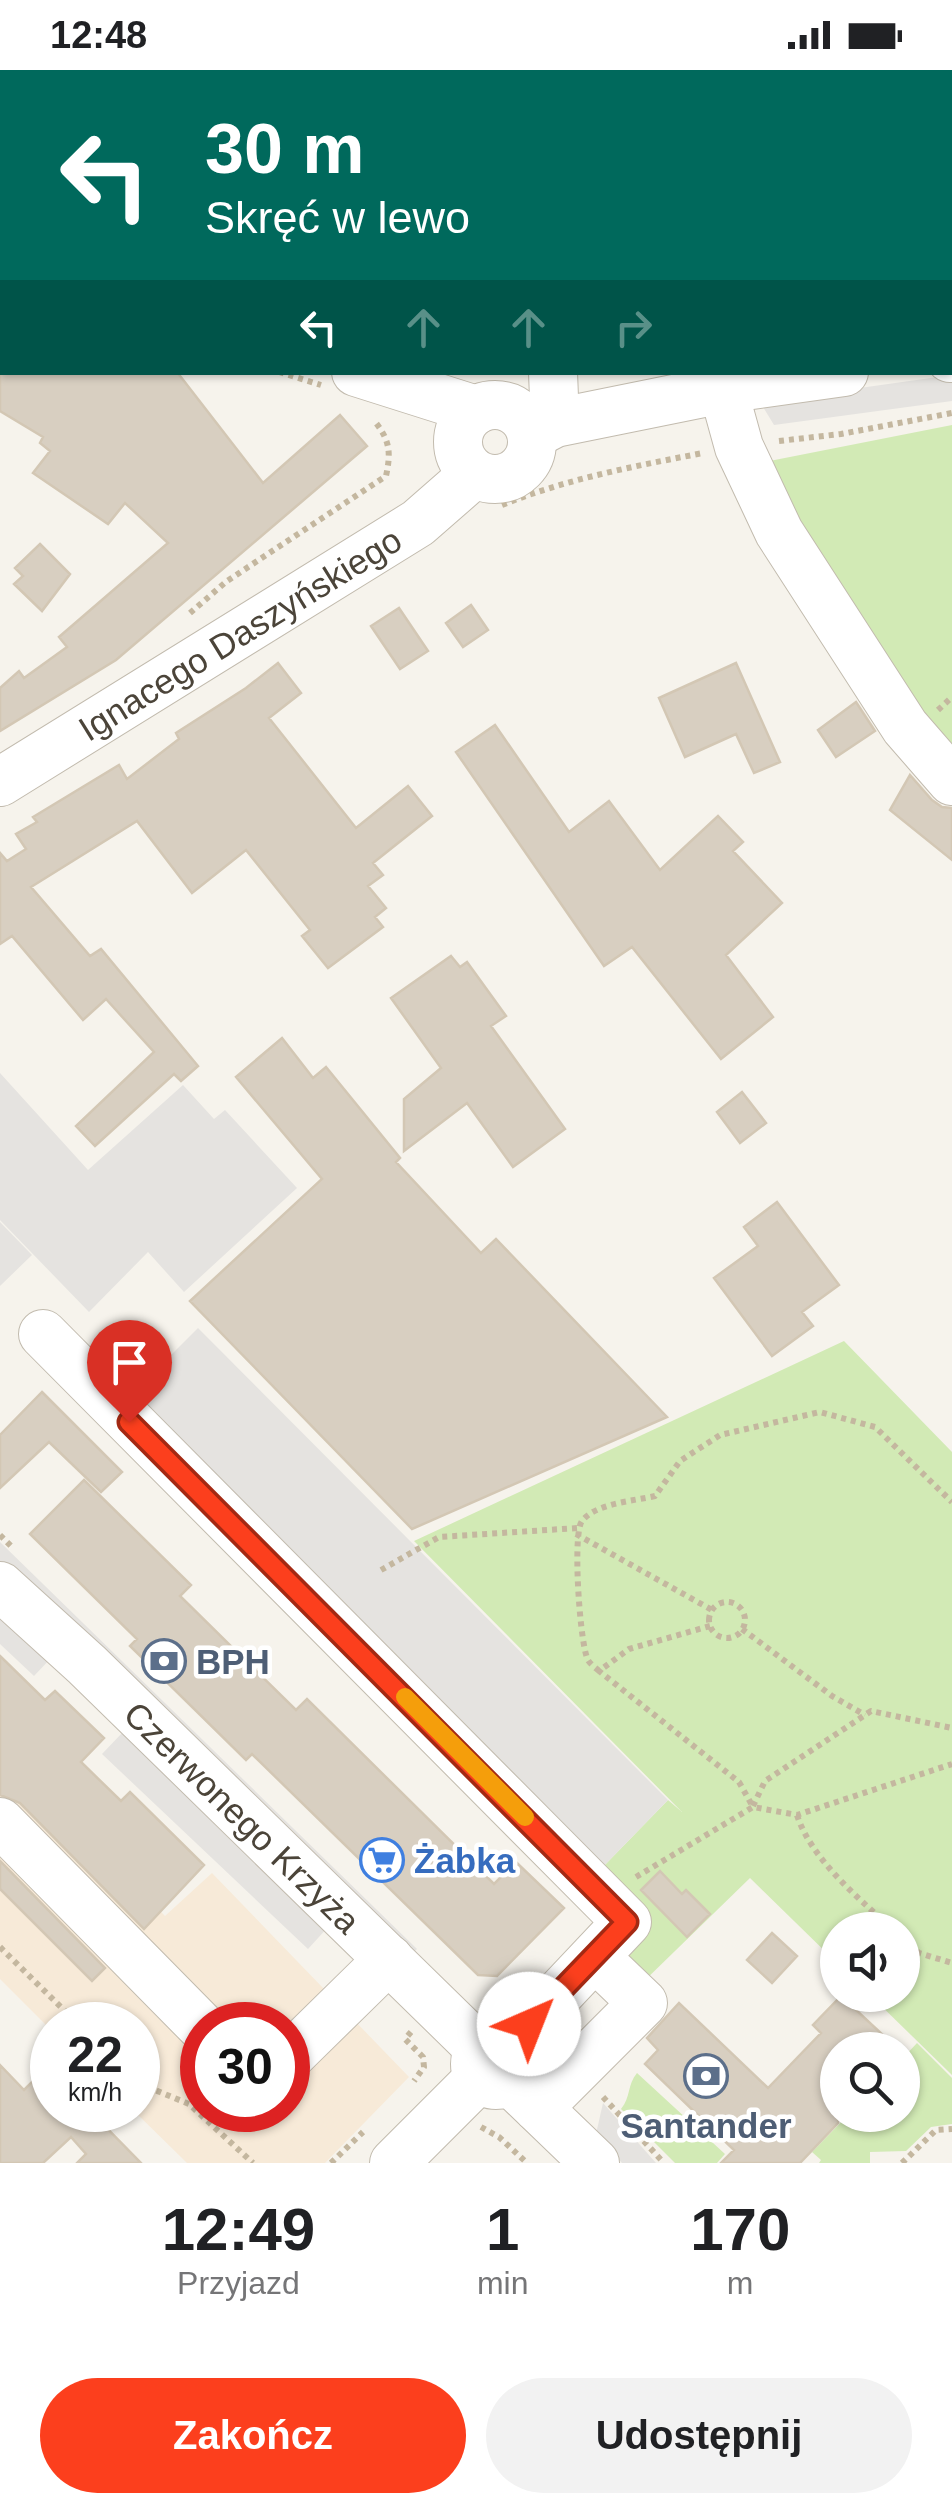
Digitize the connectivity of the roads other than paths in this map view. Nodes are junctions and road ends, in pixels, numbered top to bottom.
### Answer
1 (377, 375) edge
2 (553, 375) edge
3 (824, 375) edge
4 (723, 390) junction
5 (476, 410) junction
6 (544, 429) junction
7 (484, 491) junction
8 (0, 782) edge
9 (952, 782) edge
10 (44, 1334) dead end
11 (0, 1586) edge
12 (0, 1822) edge
13 (595, 1957) junction
14 (389, 1958) junction
15 (180, 2005) edge
16 (310, 2036) edge
17 (500, 2080) junction
18 (384, 2142) edge
19 (594, 2163) edge

1 - 5 street
2 - 6 street
3 - 4 street
4 - 6 street
4 - 9 street
5 - 6 street
5 - 7 street
6 - 7 street
7 - 8 street, Ignacego Daszyńskiego
10 - 13 street
11 - 14 street, Czerwonego Krzyża
12 - 15 street
13 - 17 street
13 - 17 street
14 - 16 street
14 - 17 street, Czerwonego Krzyża
17 - 18 street
17 - 19 street, Czerwonego Krzyża

